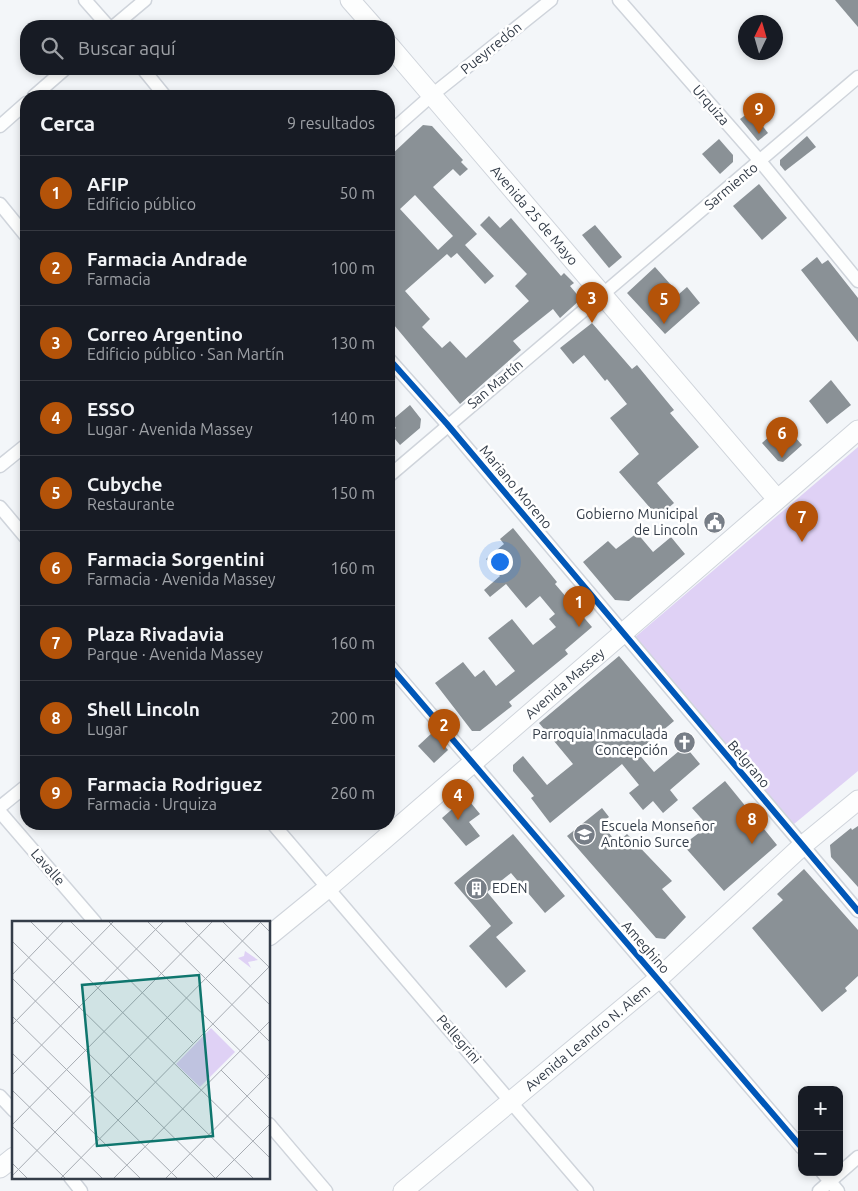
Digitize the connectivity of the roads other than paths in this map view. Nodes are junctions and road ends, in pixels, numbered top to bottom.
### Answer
1 (85, 0) edge
2 (145, 0) edge
3 (350, 0) edge
4 (551, 0) edge
5 (619, 0) edge
6 (103, 20) edge
7 (121, 20) edge
8 (368, 20) edge
9 (395, 52) edge
10 (59, 75) edge
11 (148, 75) edge
12 (858, 77) edge
13 (41, 90) edge
14 (160, 90) edge
15 (432, 95) junction
16 (20, 108) edge
17 (0, 126) edge
18 (395, 128) edge
19 (760, 161) junction
20 (0, 204) edge
21 (20, 229) edge
22 (858, 280) edge
23 (602, 293) junction
24 (395, 366) edge
25 (447, 424) junction
26 (858, 430) edge
27 (20, 450) edge
28 (0, 466) edge
29 (395, 471) edge
30 (777, 499) junction
31 (0, 507) edge
32 (20, 531) edge
33 (622, 634) junction
34 (395, 671) edge
35 (471, 762) junction
36 (20, 791) edge
37 (858, 800) edge
38 (0, 807) edge
39 (0, 812) edge
40 (395, 829) edge
41 (278, 830) edge
42 (394, 830) edge
43 (802, 846) junction
44 (329, 887) junction
45 (858, 911) edge
46 (94, 921) edge
47 (270, 935) edge
48 (658, 979) junction
49 (0, 1096) edge
50 (512, 1101) junction
51 (12, 1110) edge
52 (270, 1125) edge
53 (798, 1143) edge
54 (858, 1157) edge
55 (12, 1159) edge
56 (0, 1168) edge
57 (71, 1178) edge
58 (830, 1182) edge
59 (81, 1191) edge
60 (326, 1191) edge
61 (403, 1191) edge
62 (587, 1191) edge
63 (819, 1191) edge

1 - 6 street
2 - 7 street
3 - 8 main road
4 - 15 street, Pueyrredón
5 - 19 street, Urquiza
9 - 15 main road, Avenida 25 de Mayo
10 - 13 street
11 - 14 street
12 - 19 street, Sarmiento
15 - 18 street, Pueyrredón
15 - 23 main road, Avenida 25 de Mayo
16 - 17 street
19 - 22 street, Urquiza
19 - 23 street, Sarmiento
20 - 21 street
23 - 25 street, San Martín
23 - 30 main road, Avenida 25 de Mayo
24 - 25 street, Mariano Moreno
25 - 29 street, San Martín
25 - 33 street, Mariano Moreno
26 - 30 main road, Avenida Massey
27 - 28 street
30 - 33 main road, Avenida Massey
31 - 32 street
33 - 35 main road, Avenida Massey
33 - 43 street, Belgrano
34 - 35 street, Ameghino
35 - 40 main road, Avenida Massey
35 - 48 street, Ameghino
36 - 38 street
37 - 43 main road, Avenida Leandro N. Alem
39 - 46 street, Lavalle
41 - 44 street, Pellegrini
42 - 44 main road, Avenida Massey
43 - 45 street, Belgrano
43 - 48 main road, Avenida Leandro N. Alem
44 - 47 main road, Avenida Massey
44 - 50 street, Pellegrini
48 - 50 main road, Avenida Leandro N. Alem
48 - 53 street, Ameghino
49 - 51 street
50 - 61 main road, Avenida Leandro N. Alem
50 - 62 street, Pellegrini
52 - 60 street
54 - 58 street
55 - 56 main road
57 - 59 street
58 - 63 street

